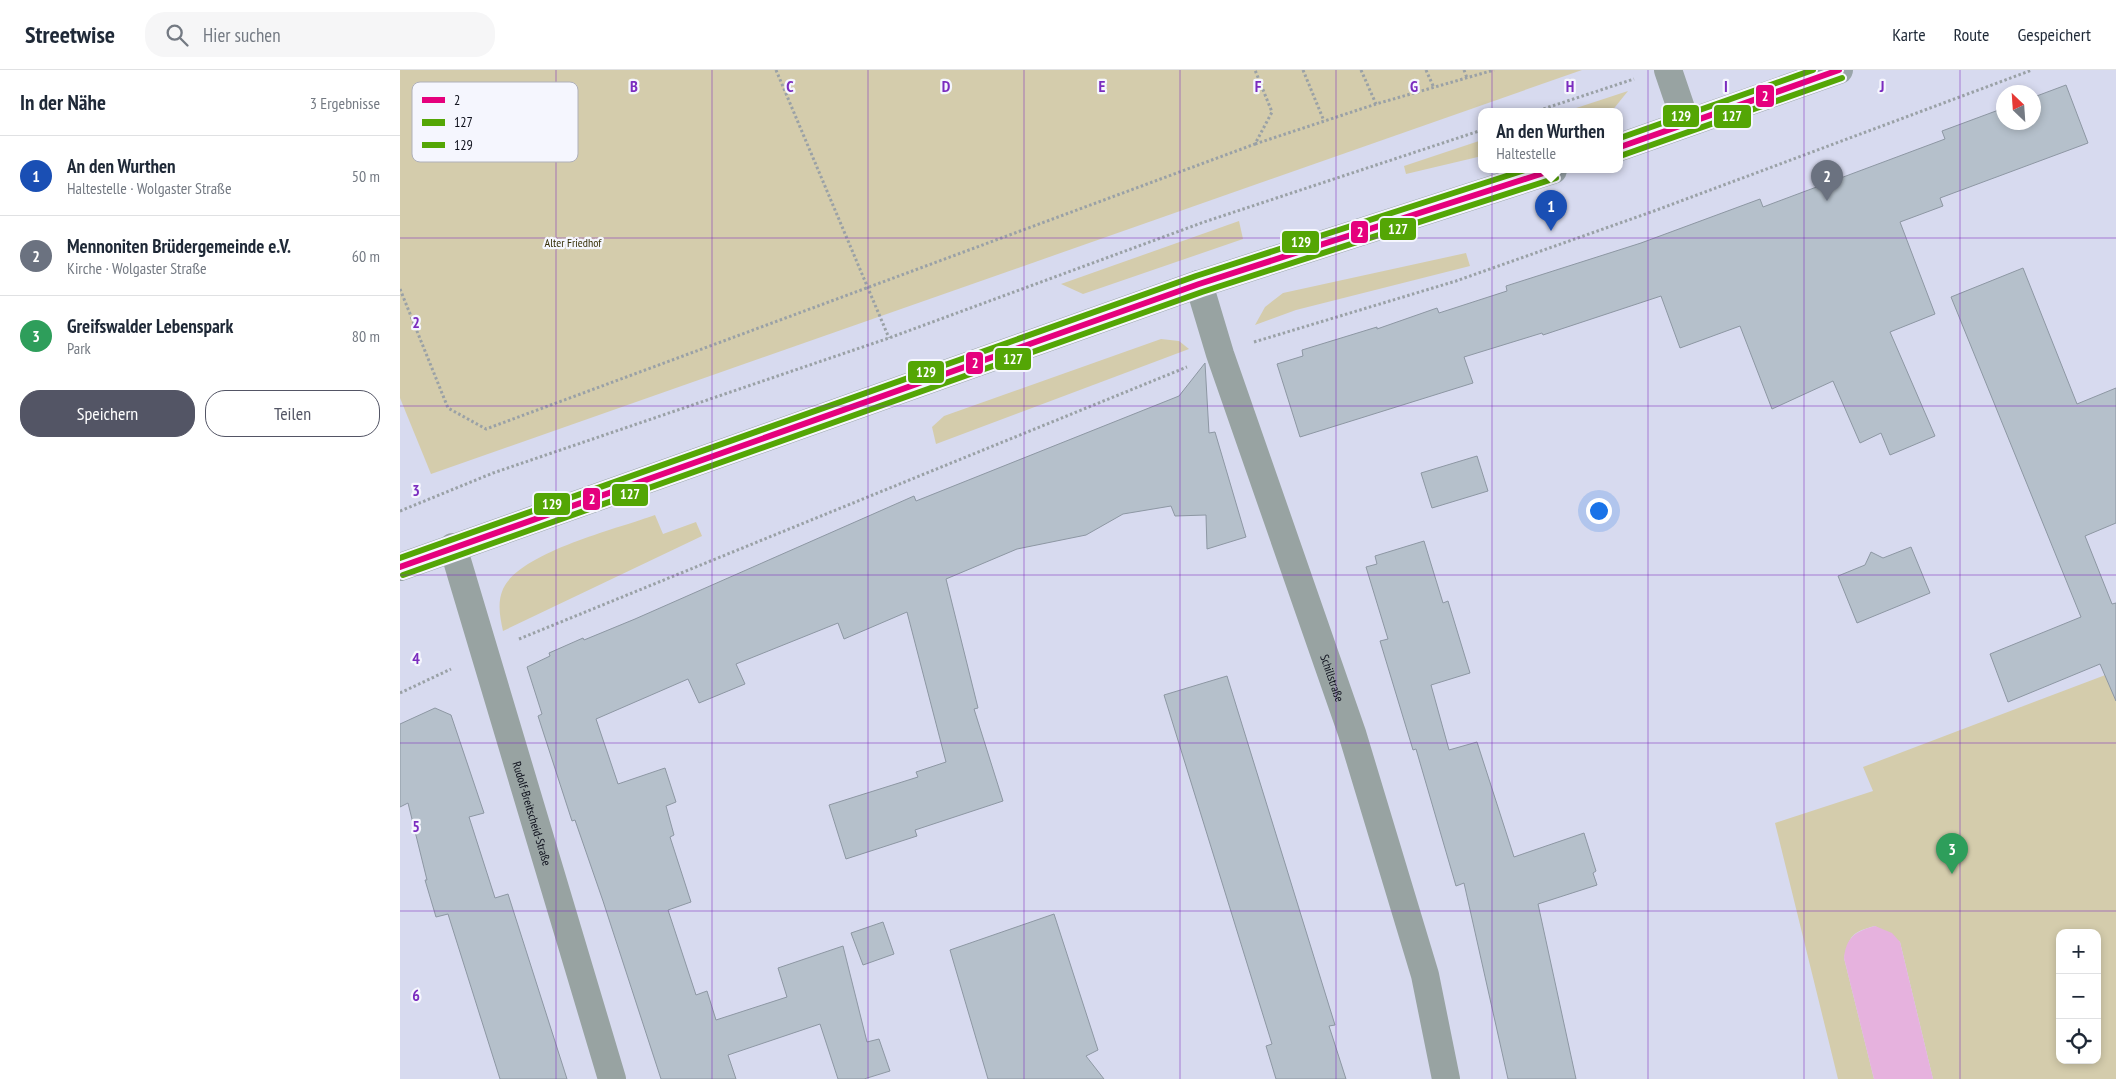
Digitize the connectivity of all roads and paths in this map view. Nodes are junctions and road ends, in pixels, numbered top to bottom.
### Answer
1 (776, 70) edge
2 (1255, 70) edge
3 (1302, 70) edge
4 (1361, 70) edge
5 (1426, 70) edge
6 (1464, 70) edge
7 (1494, 70) edge
8 (1839, 70) edge
9 (1655, 73) edge
10 (1467, 78) junction
11 (1434, 88) junction
12 (1376, 104) junction
13 (1546, 108) edge
14 (1324, 121) junction
15 (1686, 124) junction
16 (1478, 131) edge
17 (1254, 144) junction
18 (1623, 146) edge
19 (1544, 173) edge
20 (1199, 284) junction
21 (868, 286) junction
22 (400, 289) edge
23 (890, 338) junction
24 (400, 511) edge
25 (453, 547) junction
26 (400, 567) edge
27 (612, 1079) edge
28 (1446, 1079) edge

1 - 21 path
2 - 17 path
3 - 14 path
4 - 12 path
5 - 11 path
6 - 10 path
7 - 10 path
8 - 15 main road
9 - 13 path
9 - 15 street
10 - 11 path
11 - 12 path
12 - 14 path
14 - 17 path
15 - 18 main road
16 - 23 path
17 - 21 path
19 - 20 main road
20 - 25 main road
20 - 28 street, Schillstraße
21 - 22 path
21 - 23 path
23 - 24 path
25 - 26 main road
25 - 27 street, Rudolf-Breitscheid-Straße

